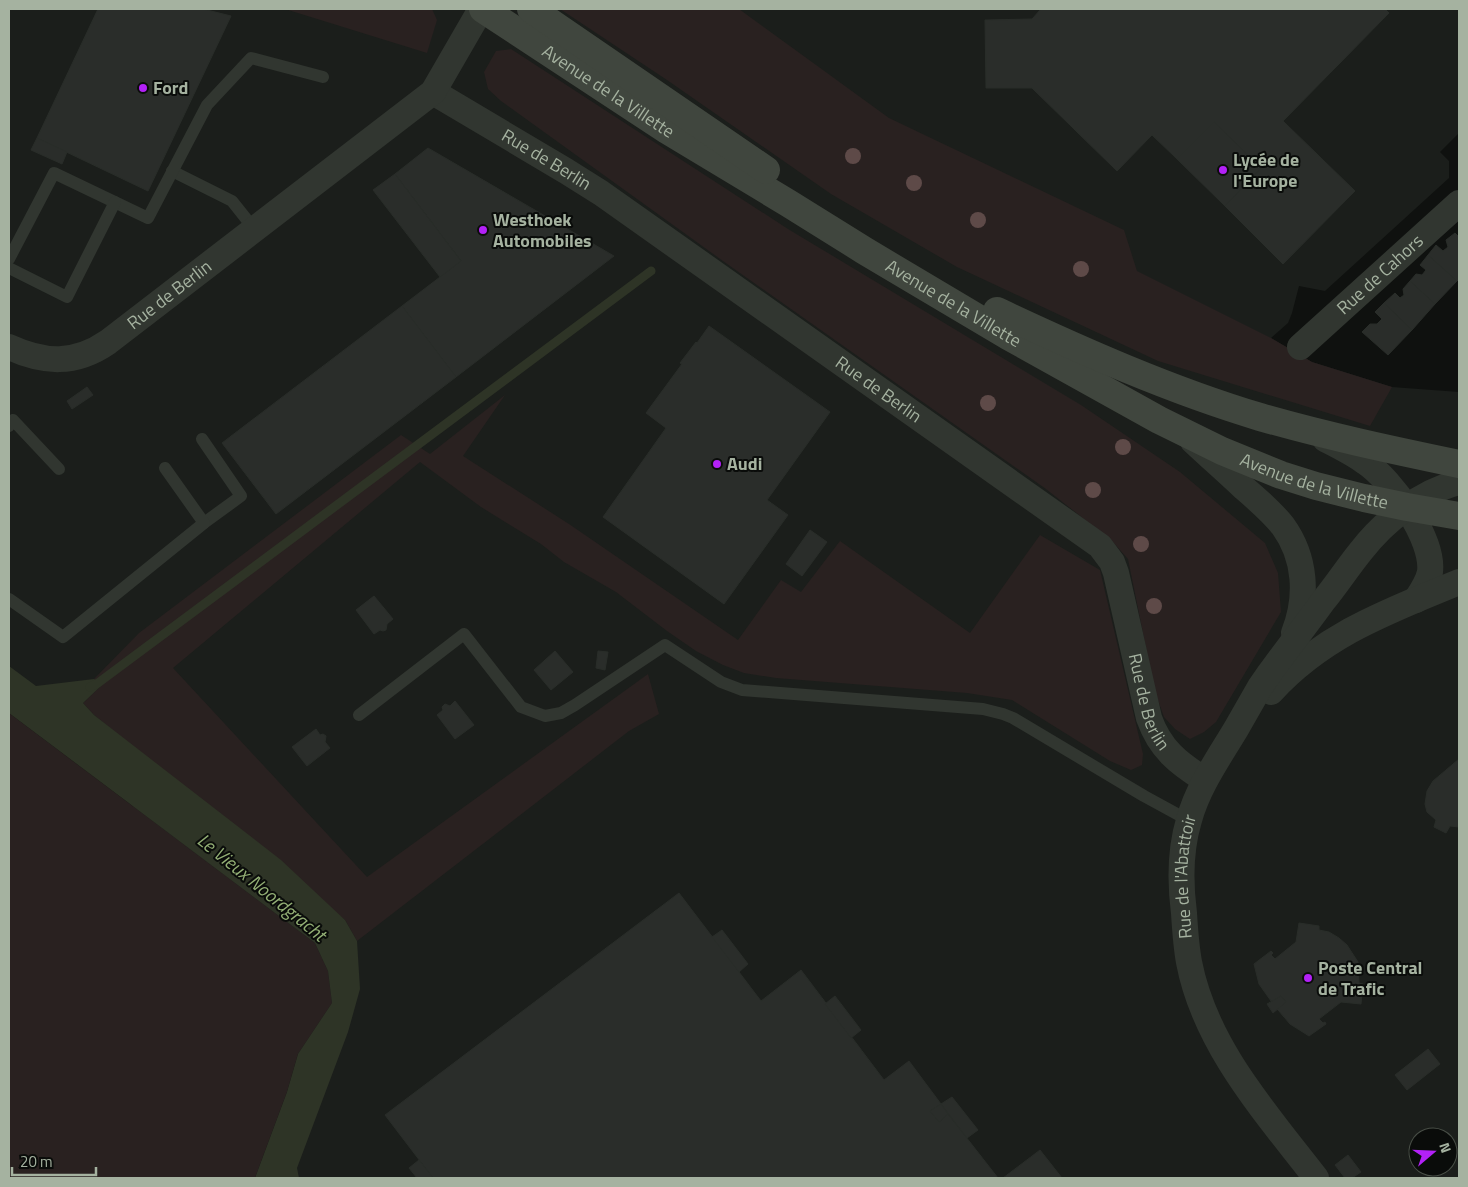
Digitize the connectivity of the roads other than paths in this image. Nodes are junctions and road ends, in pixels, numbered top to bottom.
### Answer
1 (482, 9) edge
2 (531, 9) edge
3 (324, 76) dead end
4 (434, 92) junction
5 (172, 171) junction
6 (115, 202) junction
7 (1459, 203) edge
8 (255, 230) junction
9 (9, 259) edge
10 (9, 268) edge
11 (9, 347) edge
12 (1300, 347) dead end
13 (10, 422) edge
14 (1307, 429) junction
15 (1182, 431) junction
16 (202, 439) dead end
17 (1459, 464) edge
18 (165, 468) dead end
19 (59, 469) dead end
20 (1459, 482) edge
21 (1407, 507) junction
22 (1459, 516) edge
23 (204, 523) junction
24 (1459, 582) edge
25 (9, 599) edge
26 (1416, 600) junction
27 (1290, 645) junction
28 (359, 715) dead end
29 (1235, 730) junction
30 (1205, 780) junction
31 (1188, 820) junction
32 (1316, 1178) edge

1 - 4 street, Rue de Berlin
1 - 15 main road, Avenue de la Villette
2 - 14 main road, Avenue de la Villette
3 - 5 lane
4 - 8 street, Rue de Berlin
4 - 30 street, Rue de Berlin
5 - 6 lane
5 - 8 lane
6 - 9 lane
6 - 10 lane
7 - 12 street, Rue de Cahors
8 - 11 street, Rue de Berlin
13 - 19 lane
14 - 17 main road, Avenue de la Villette
14 - 21 street
15 - 21 main road, Avenue de la Villette
15 - 27 street, Rue de l'Abattoir
16 - 23 lane
18 - 23 lane
20 - 21 street, Rue de l'Abattoir
21 - 22 main road, Avenue de la Villette
21 - 26 street
21 - 27 street, Rue de l'Abattoir
23 - 25 lane
24 - 26 street, Rue de l'Abattoir
26 - 29 street, Rue de l'Abattoir
27 - 29 street, Rue de l'Abattoir
28 - 31 lane
29 - 30 street, Rue de l'Abattoir
30 - 31 street, Rue de l'Abattoir
31 - 32 street, Rue de l'Abattoir

